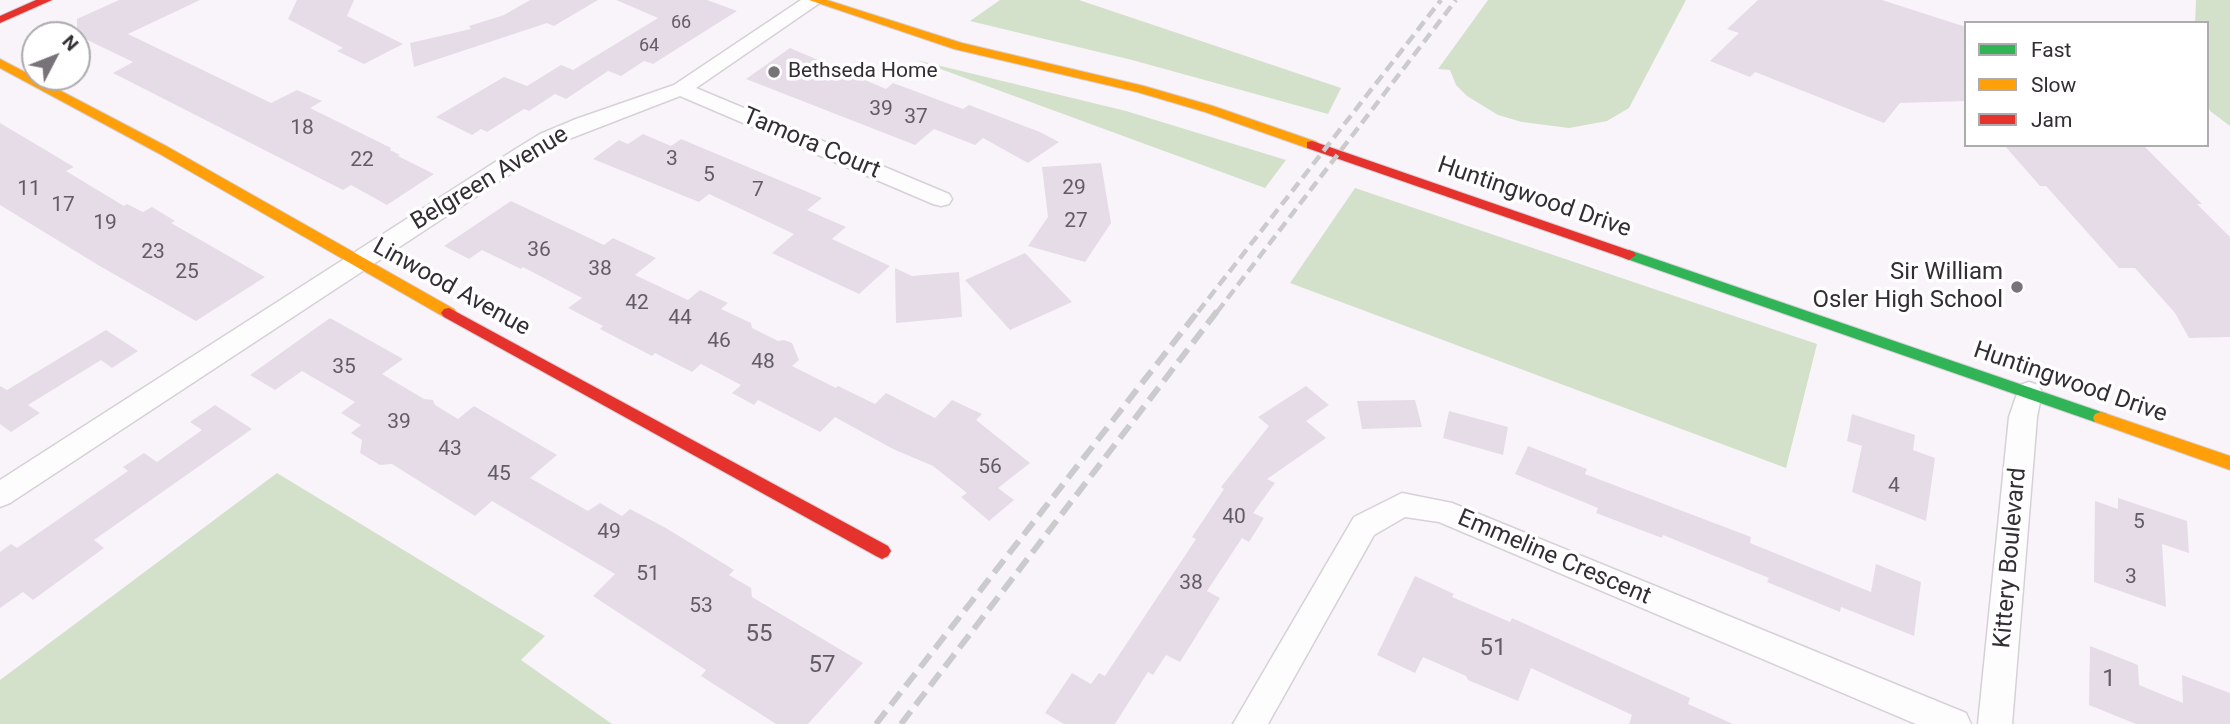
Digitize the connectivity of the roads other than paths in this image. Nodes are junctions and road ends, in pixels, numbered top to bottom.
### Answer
1 (46, 0) edge
2 (815, 0) edge
3 (0, 20) edge
4 (0, 62) edge
5 (681, 89) junction
6 (941, 199) dead end
7 (355, 262) junction
8 (2029, 393) junction
9 (2230, 463) edge
10 (0, 495) edge
11 (882, 551) dead end
12 (1250, 724) edge
13 (1954, 724) edge
14 (1995, 724) edge

1 - 3 street
2 - 5 street, Belgreen Avenue
2 - 8 street, Huntingwood Drive
4 - 7 street, Linwood Avenue
5 - 6 street, Tamora Court
5 - 7 street, Belgreen Avenue
7 - 10 street, Belgreen Avenue
7 - 11 street, Linwood Avenue
8 - 9 street, Huntingwood Drive
8 - 14 street, Kittery Boulevard
12 - 13 street, Emmeline Crescent

